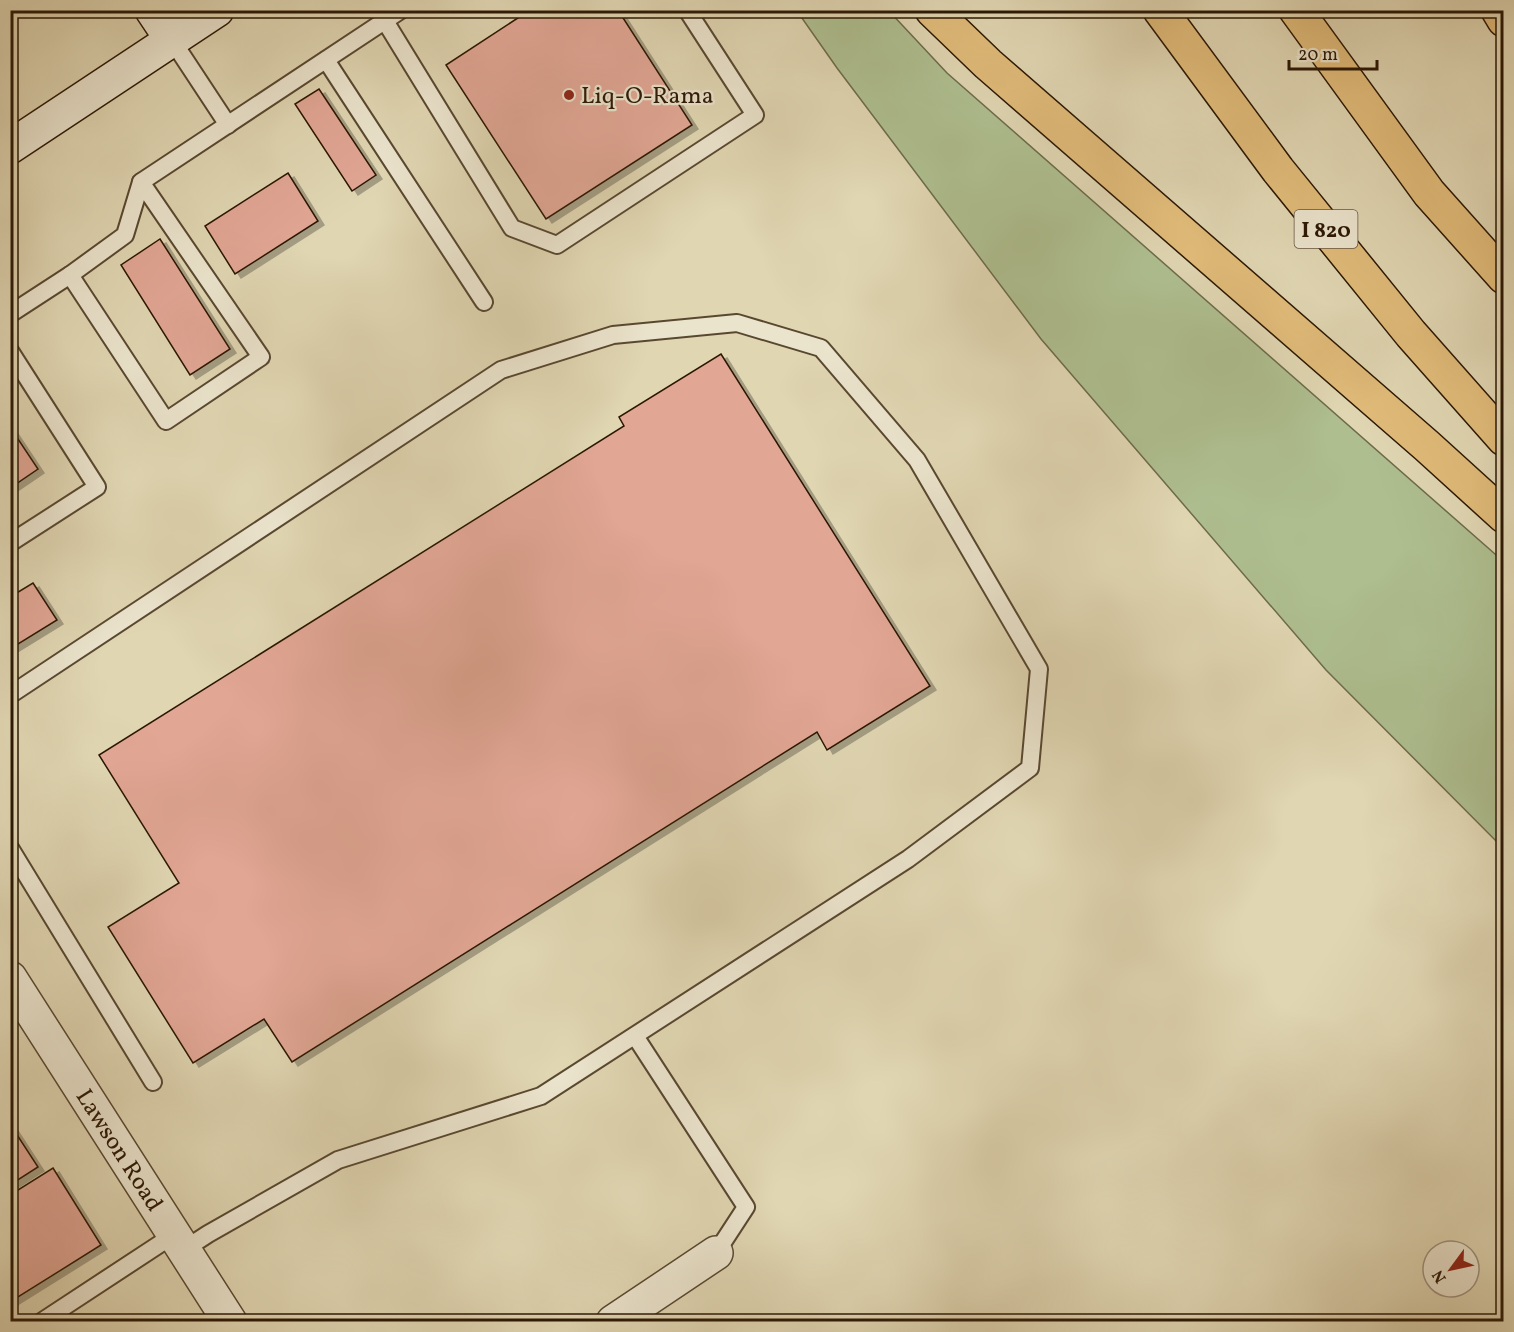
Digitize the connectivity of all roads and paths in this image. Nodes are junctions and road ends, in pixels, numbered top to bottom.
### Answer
1 (152, 10) edge
2 (217, 10) edge
3 (401, 10) edge
4 (687, 10) edge
5 (932, 10) edge
6 (1160, 10) edge
7 (1296, 10) edge
8 (1498, 10) edge
9 (1503, 20) edge
10 (385, 21) junction
11 (172, 40) junction
12 (326, 60) junction
13 (228, 125) junction
14 (10, 147) edge
15 (141, 182) junction
16 (70, 276) junction
17 (1503, 277) edge
18 (484, 302) dead end
19 (10, 314) edge
20 (10, 351) edge
21 (1503, 439) edge
22 (1503, 516) edge
23 (10, 543) edge
24 (10, 695) edge
25 (10, 848) edge
26 (10, 978) edge
27 (635, 1036) junction
28 (153, 1082) dead end
29 (180, 1242) junction
30 (716, 1253) joint
31 (41, 1322) edge
32 (230, 1322) edge
33 (613, 1322) edge

1 - 11 street
2 - 11 street
3 - 10 lane
4 - 10 lane
5 - 22 highway
6 - 21 highway, I 820
7 - 17 highway
8 - 9 highway
10 - 12 lane
11 - 13 lane
11 - 14 street
12 - 13 lane
12 - 18 lane
13 - 15 lane
15 - 16 lane
15 - 16 lane
16 - 19 lane
20 - 23 lane
24 - 27 lane
25 - 28 lane
26 - 29 street, Lawson Road
27 - 29 lane
27 - 30 lane
29 - 31 lane
29 - 32 street, Lawson Road
30 - 33 street

